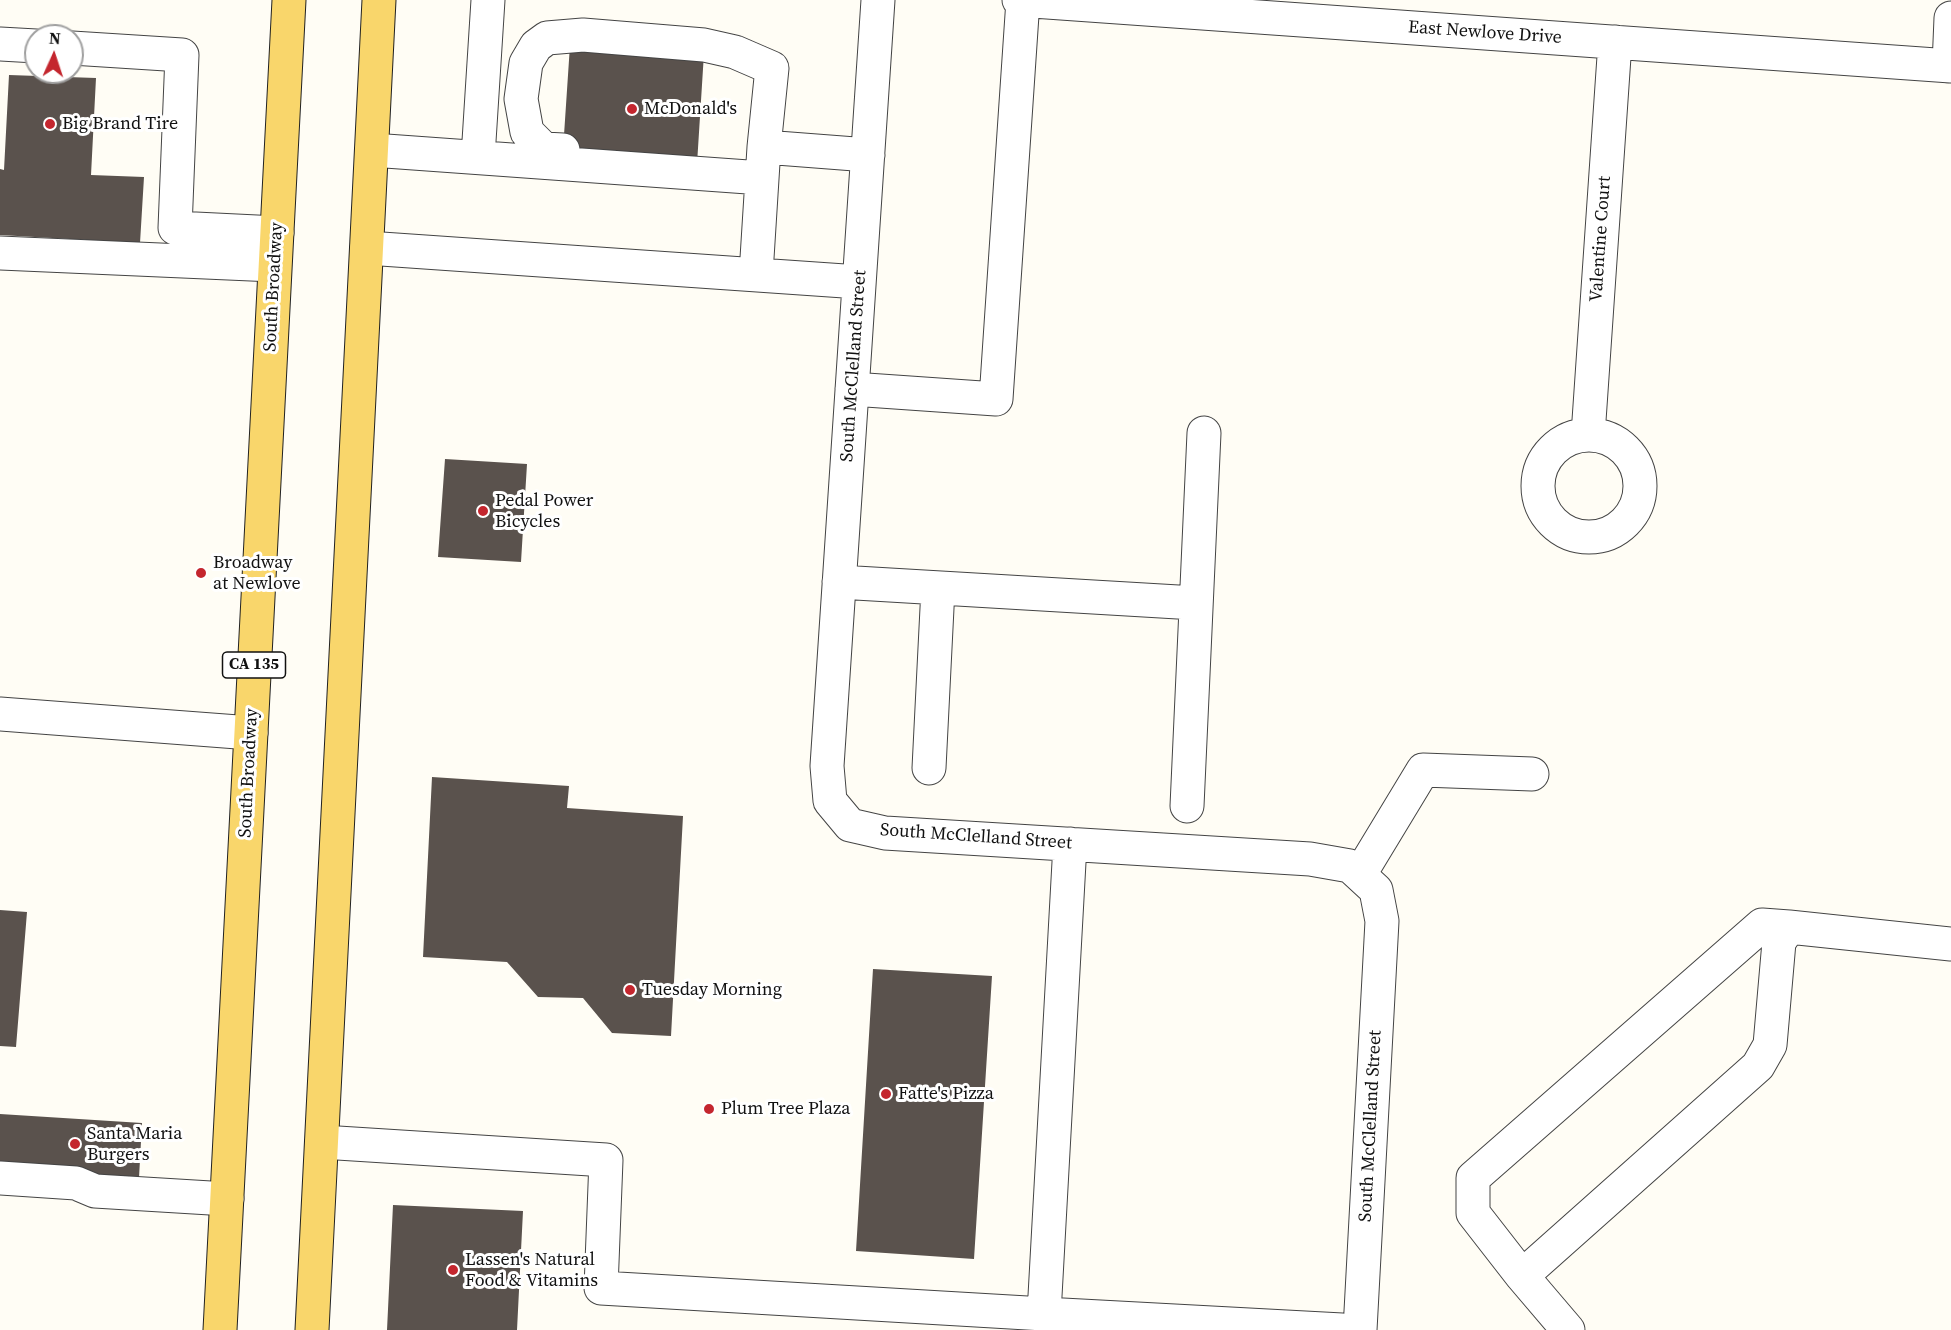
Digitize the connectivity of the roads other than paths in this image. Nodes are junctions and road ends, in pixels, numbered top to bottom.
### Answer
1 (289, 0) edge
2 (379, 0) edge
3 (488, 0) edge
4 (878, 0) edge
5 (1021, 0) edge
6 (1951, 18) edge
7 (1615, 42) junction
8 (0, 44) edge
9 (24, 45) edge
10 (84, 49) edge
11 (1950, 66) edge
12 (372, 150) junction
13 (563, 150) dead end
14 (868, 155) junction
15 (478, 157) junction
16 (697, 158) dead end
17 (763, 163) junction
18 (277, 233) junction
19 (367, 248) junction
20 (0, 253) edge
21 (274, 266) junction
22 (756, 274) junction
23 (859, 282) junction
24 (852, 389) junction
25 (1204, 433) dead end
26 (1588, 435) dead end
27 (839, 582) junction
28 (938, 588) junction
29 (1196, 603) junction
30 (0, 714) edge
31 (251, 733) junction
32 (929, 768) dead end
33 (1532, 774) dead end
34 (1187, 806) dead end
35 (1070, 844) junction
36 (1360, 874) junction
37 (1790, 927) junction
38 (1951, 944) edge
39 (322, 1142) junction
40 (0, 1178) edge
41 (227, 1199) junction
42 (1522, 1276) junction
43 (1044, 1314) junction
44 (1551, 1324) edge
45 (220, 1330) edge
46 (312, 1330) edge
47 (1342, 1330) edge
48 (1360, 1330) edge

1 - 18 main road, South Broadway / CA 135
2 - 12 main road
3 - 15 street
4 - 14 street, South McClelland Street
5 - 7 street, East Newlove Drive
5 - 24 street
6 - 11 street
7 - 11 street, East Newlove Drive
7 - 26 street, Valentine Court
8 - 9 street
10 - 18 street
12 - 15 street
12 - 19 main road
13 - 17 street
14 - 17 street
14 - 23 street, South McClelland Street
15 - 17 street
16 - 17 street
17 - 22 street
18 - 21 main road, South Broadway / CA 135
19 - 22 street
19 - 39 main road
20 - 21 street
21 - 31 main road, South Broadway / CA 135
22 - 23 street
23 - 24 street, South McClelland Street
24 - 27 street, South McClelland Street
25 - 29 street
27 - 28 street
27 - 35 street, South McClelland Street
28 - 29 street
28 - 32 street
29 - 34 street
30 - 31 street
31 - 41 main road, South Broadway / CA 135
33 - 36 street
35 - 36 street, South McClelland Street
35 - 43 street
36 - 48 street, South McClelland Street
37 - 38 street
37 - 42 street
37 - 42 street
39 - 43 street
39 - 46 main road
40 - 41 street
41 - 45 main road, South Broadway / CA 135
42 - 44 street
43 - 47 street

